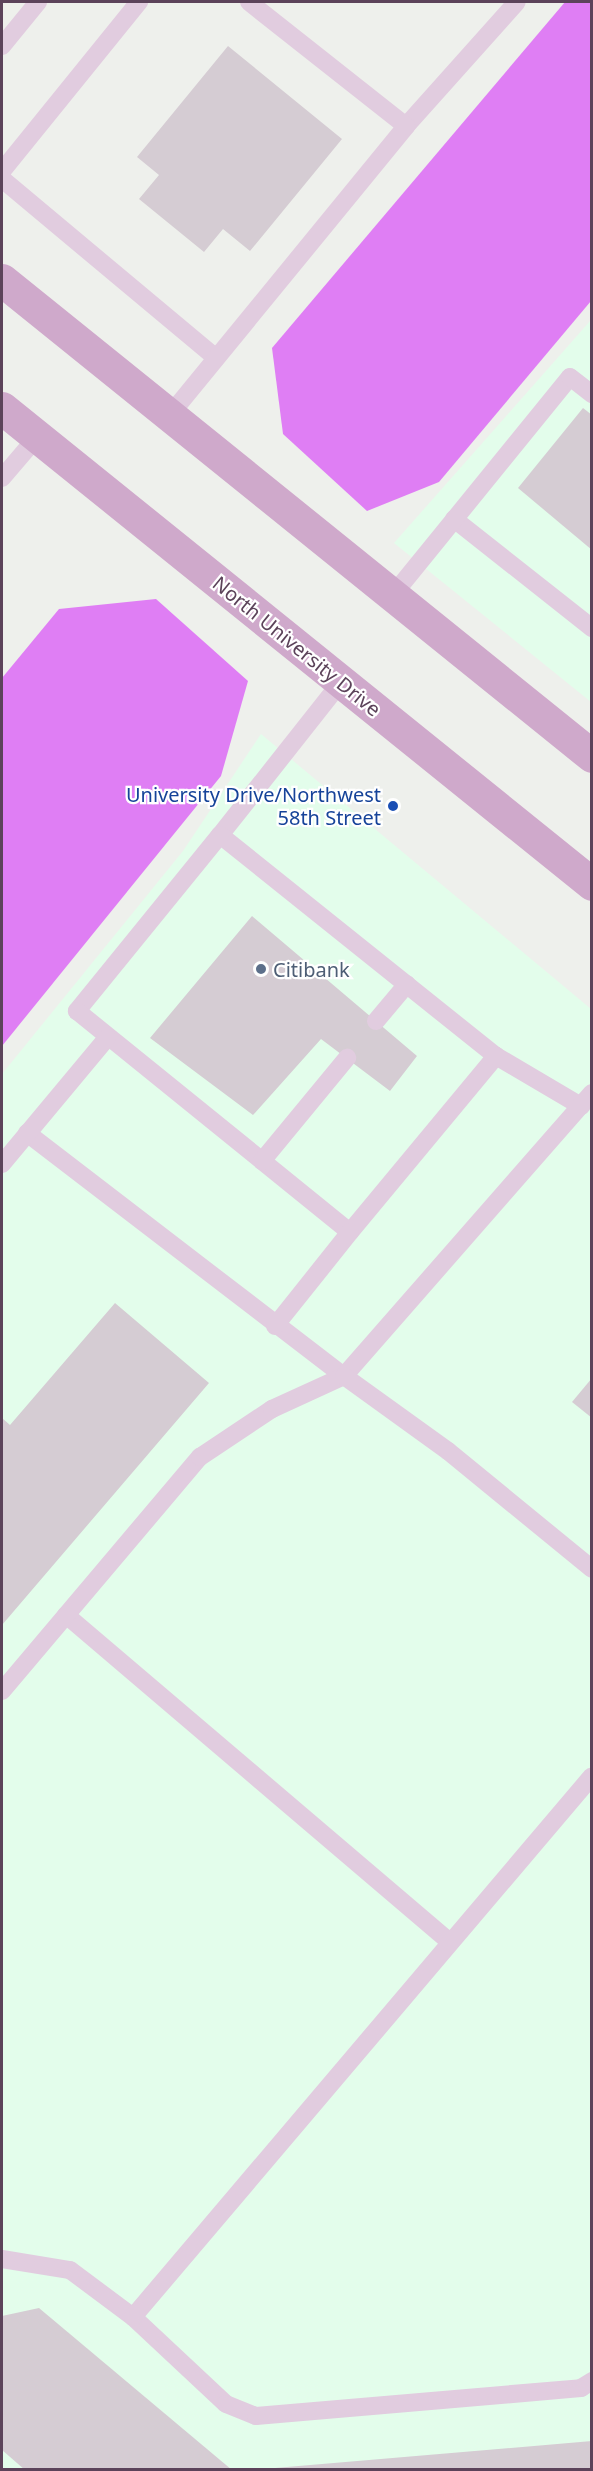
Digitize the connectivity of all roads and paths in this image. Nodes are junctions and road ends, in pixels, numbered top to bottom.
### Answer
1 (38, 2) edge
2 (139, 2) edge
3 (249, 2) edge
4 (518, 2) edge
5 (2, 46) edge
6 (406, 126) junction
7 (2, 171) edge
8 (2, 179) edge
9 (2, 280) edge
10 (216, 358) junction
11 (591, 394) edge
12 (2, 408) edge
13 (169, 416) junction
14 (37, 436) junction
15 (2, 478) edge
16 (454, 519) junction
17 (392, 596) junction
18 (591, 628) edge
19 (341, 682) junction
20 (591, 756) edge
21 (220, 835) junction
22 (591, 884) edge
23 (407, 984) junction
24 (376, 1021) dead end
25 (107, 1038) junction
26 (496, 1056) junction
27 (347, 1058) dead end
28 (586, 1100) edge
29 (27, 1133) junction
30 (262, 1161) junction
31 (2, 1164) edge
32 (350, 1232) junction
33 (275, 1326) junction
34 (344, 1376) junction
35 (591, 1569) edge
36 (66, 1615) junction
37 (2, 1691) edge
38 (591, 1776) edge
39 (450, 1942) junction
40 (2, 2259) edge
41 (133, 2317) junction
42 (591, 2381) edge

1 - 5 lane
2 - 7 lane
3 - 6 lane
4 - 6 lane
6 - 10 lane
8 - 10 lane
9 - 13 main road
10 - 13 lane
11 - 16 lane
12 - 14 main road, North University Drive
13 - 17 main road
14 - 15 lane
14 - 19 main road, North University Drive
16 - 17 lane
16 - 18 lane
17 - 20 main road
19 - 21 lane
19 - 22 main road, North University Drive
21 - 23 lane
21 - 25 lane
23 - 24 lane
23 - 26 lane
25 - 29 lane
25 - 30 lane
26 - 28 lane
26 - 32 lane
27 - 30 lane
28 - 34 lane
29 - 31 lane
29 - 33 lane
30 - 32 lane
32 - 33 lane
33 - 34 lane
34 - 35 lane
34 - 36 lane
36 - 37 lane
36 - 39 lane
38 - 39 lane
39 - 41 lane
40 - 41 lane
41 - 42 lane

